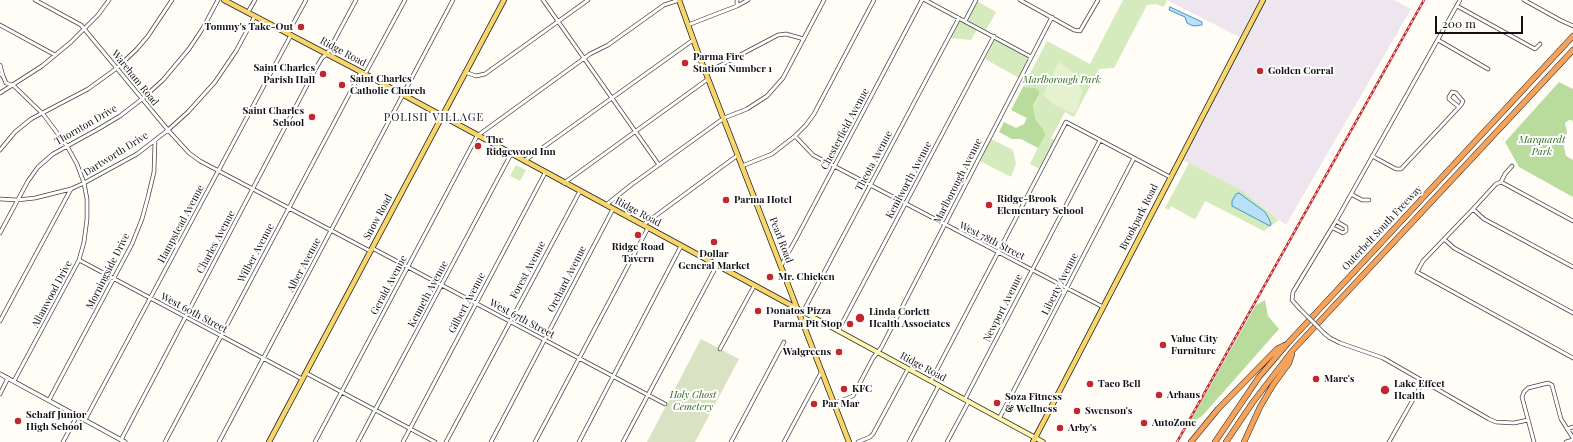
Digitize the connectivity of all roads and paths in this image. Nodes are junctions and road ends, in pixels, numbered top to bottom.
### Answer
1 (35, 0) edge
2 (109, 0) edge
3 (172, 0) edge
4 (218, 0) edge
5 (224, 0) edge
6 (255, 0) edge
7 (306, 0) edge
8 (356, 0) edge
9 (405, 0) edge
10 (453, 0) edge
11 (504, 0) edge
12 (542, 0) edge
13 (588, 0) edge
14 (679, 0) edge
15 (737, 0) edge
16 (748, 0) edge
17 (824, 0) edge
18 (874, 0) edge
19 (924, 0) edge
20 (976, 0) edge
21 (1020, 0) edge
22 (1098, 0) edge
23 (1263, 0) edge
24 (1460, 0) edge
25 (1524, 0) edge
26 (737, 6) junction
27 (1457, 6) junction
28 (248, 12) junction
29 (255, 16) junction
30 (1052, 17) junction
31 (959, 18) junction
32 (965, 21) junction
33 (558, 22) junction
34 (688, 24) junction
35 (0, 26) edge
36 (1573, 26) edge
37 (84, 29) junction
38 (289, 34) junction
39 (994, 36) junction
40 (1573, 36) edge
41 (804, 39) junction
42 (693, 40) junction
43 (1438, 40) junction
44 (1540, 44) dead end
45 (1573, 50) edge
46 (327, 54) junction
47 (56, 55) junction
48 (1031, 57) junction
49 (583, 59) junction
50 (0, 65) edge
51 (117, 68) junction
52 (1488, 69) dead end
53 (465, 72) junction
54 (363, 73) junction
55 (706, 73) junction
56 (2, 75) edge
57 (708, 79) junction
58 (11, 85) junction
59 (0, 93) edge
60 (403, 96) junction
61 (612, 98) junction
62 (142, 99) junction
63 (1458, 107) junction
64 (43, 114) junction
65 (441, 116) junction
66 (724, 118) junction
67 (168, 130) junction
68 (635, 132) junction
69 (477, 136) junction
70 (795, 136) junction
71 (155, 140) junction
72 (1100, 140) junction
73 (67, 146) junction
74 (0, 150) edge
75 (511, 154) junction
76 (738, 155) junction
77 (1372, 156) junction
78 (1134, 158) junction
79 (524, 161) junction
80 (659, 165) junction
81 (742, 166) junction
82 (834, 166) junction
83 (1512, 166) dead end
84 (219, 171) junction
85 (545, 173) junction
86 (1170, 177) junction
87 (1501, 182) junction
88 (564, 183) junction
89 (84, 184) junction
90 (870, 185) junction
91 (71, 189) junction
92 (253, 189) junction
93 (580, 191) junction
94 (1351, 194) junction
95 (0, 199) edge
96 (17, 200) junction
97 (1369, 200) dead end
98 (906, 204) junction
99 (606, 206) junction
100 (288, 208) junction
101 (1473, 208) junction
102 (613, 209) junction
103 (1336, 221) junction
104 (1573, 221) edge
105 (643, 225) junction
106 (945, 225) junction
107 (648, 228) junction
108 (1332, 228) junction
109 (331, 230) junction
110 (0, 233) edge
111 (1444, 239) junction
112 (682, 246) junction
113 (371, 249) junction
114 (998, 253) junction
115 (79, 260) junction
116 (717, 265) junction
117 (781, 266) junction
118 (408, 267) junction
119 (1573, 267) edge
120 (1032, 270) junction
121 (115, 279) junction
122 (442, 285) junction
123 (754, 286) junction
124 (1067, 288) junction
125 (150, 298) junction
126 (476, 303) junction
127 (1103, 307) junction
128 (800, 311) junction
129 (1573, 313) edge
130 (185, 317) junction
131 (0, 321) edge
132 (510, 322) junction
133 (838, 331) junction
134 (221, 336) junction
135 (545, 340) junction
136 (784, 342) dead end
137 (1288, 343) junction
138 (720, 349) dead end
139 (1293, 350) junction
140 (878, 352) junction
141 (579, 358) junction
142 (1573, 358) edge
143 (263, 359) junction
144 (908, 368) junction
145 (822, 370) junction
146 (306, 373) junction
147 (0, 374) edge
148 (614, 376) junction
149 (8, 378) junction
150 (302, 379) junction
151 (14, 381) junction
152 (931, 381) junction
153 (1422, 382) junction
154 (939, 385) junction
155 (342, 392) junction
156 (0, 394) edge
157 (648, 395) junction
158 (49, 400) junction
159 (967, 400) junction
160 (665, 404) dead end
161 (833, 404) junction
162 (375, 410) junction
163 (77, 416) junction
164 (1000, 417) junction
165 (85, 420) junction
166 (1528, 420) junction
167 (1573, 427) edge
168 (410, 429) junction
169 (1567, 429) junction
170 (1573, 439) edge
171 (118, 440) edge
172 (1034, 440) edge
173 (64, 442) edge
174 (125, 442) edge
175 (165, 442) edge
176 (219, 442) edge
177 (269, 442) edge
178 (315, 442) edge
179 (358, 442) edge
180 (403, 442) edge
181 (435, 442) edge
182 (446, 442) edge
183 (491, 442) edge
184 (535, 442) edge
185 (579, 442) edge
186 (623, 442) edge
187 (733, 442) edge
188 (784, 442) edge
189 (849, 442) edge
190 (858, 442) edge
191 (909, 442) edge
192 (947, 442) edge
193 (1043, 442) edge
194 (1191, 442) edge
195 (1215, 442) edge
196 (1226, 442) edge
197 (1244, 442) edge
198 (1389, 442) edge
199 (1534, 442) edge
200 (1566, 442) edge

1 - 37 street, Wareham Road
2 - 37 street
3 - 51 street
4 - 62 street, Thornton Drive
5 - 28 main road, Ridge Road
6 - 28 street
7 - 38 street, Hampstead Avenue
8 - 46 street, Charles Avenue
9 - 54 street, Wilber Avenue
10 - 60 street, Alber Avenue
11 - 53 main road, Snow Road
12 - 33 street
13 - 33 street
14 - 34 main road, Pearl Road
14 - 49 street
15 - 26 street
16 - 26 street
17 - 41 street
18 - 70 street
19 - 31 street
19 - 82 street, Chesterfield Avenue
20 - 32 street
21 - 30 street
22 - 30 street
23 - 86 main road, Brookpark Road
24 - 27 street
25 - 36 street
26 - 34 street
27 - 43 street
27 - 44 street
28 - 29 main road, Ridge Road
29 - 38 main road, Ridge Road
29 - 67 street, Dartworth Drive
30 - 48 street, Marlborough Avenue
31 - 32 street
31 - 90 street, Theota Avenue
32 - 39 street
33 - 49 street
33 - 53 street
34 - 42 main road, Pearl Road
35 - 47 street
37 - 47 street
37 - 51 street, Wareham Road
38 - 46 main road, Ridge Road
38 - 84 street, Hampstead Avenue
39 - 48 street
39 - 98 street, Kenilworth Avenue
40 - 137 highway, Outerbelt South Freeway
41 - 55 street
41 - 66 street
42 - 55 main road, Pearl Road
42 - 61 street
43 - 52 street
43 - 77 street
45 - 139 highway, Outerbelt South Freeway
46 - 54 main road, Ridge Road
46 - 92 street, Charles Avenue
47 - 58 street
48 - 106 street, Marlborough Avenue
49 - 61 street
49 - 69 street
50 - 56 street, Allanwood Drive
51 - 62 street, Wareham Road
51 - 64 street
53 - 65 main road, Snow Road
54 - 60 main road, Ridge Road
54 - 100 street, Wilber Avenue
55 - 57 main road, Pearl Road
56 - 58 street, Allanwood Drive
57 - 66 main road, Pearl Road
57 - 68 street
58 - 59 street
58 - 64 street, Allanwood Drive
60 - 65 main road, Ridge Road
60 - 109 street, Alber Avenue
61 - 68 street
61 - 79 street
62 - 67 street, Wareham Road
62 - 73 street, Thornton Drive
63 - 63 street
63 - 77 street
64 - 73 street, Allanwood Drive
64 - 74 street
65 - 69 main road, Ridge Road
65 - 113 main road, Snow Road
66 - 76 main road, Pearl Road
66 - 80 street
67 - 71 street, Dartworth Drive
67 - 84 street, Wareham Road
68 - 80 street
68 - 88 street
69 - 75 main road, Ridge Road
69 - 118 street, Gerald Avenue
70 - 81 street
70 - 82 street, West 78th Street
71 - 89 street, Dartworth Drive
71 - 121 street, Morningside Drive
72 - 78 street
72 - 114 street
72 - 120 street, Newport Avenue
73 - 89 street, Allanwood Drive
73 - 96 street, Thornton Drive
75 - 79 main road, Ridge Road
75 - 122 street, Kenneth Avenue
76 - 81 main road, Pearl Road
76 - 105 street
77 - 94 street
78 - 86 street
78 - 124 street, Liberty Avenue
79 - 85 main road, Ridge Road
80 - 99 street
81 - 117 main road, Pearl Road
82 - 90 street, West 78th Street
82 - 117 street, Chesterfield Avenue
83 - 87 street
84 - 92 street, West 67th Street
84 - 125 street, Hampstead Avenue
85 - 88 main road, Ridge Road
85 - 126 street, Gilbert Avenue
86 - 127 main road, Brookpark Road
87 - 101 street
87 - 104 street
88 - 93 main road, Ridge Road
89 - 91 street, Dartworth Drive
89 - 115 street, Allanwood Drive
90 - 98 street, West 78th Street
90 - 128 street, Theota Avenue
91 - 96 street, Dartworth Drive
91 - 131 street
92 - 100 street, West 67th Street
92 - 130 street, Charles Avenue
93 - 99 main road, Ridge Road
93 - 132 street, Forest Avenue
94 - 97 street
94 - 103 street
95 - 96 street, Dartworth Drive
96 - 110 street, Thornton Drive
98 - 106 street, West 78th Street
98 - 133 street, Kenilworth Avenue
99 - 102 main road, Ridge Road
100 - 109 street, West 67th Street
100 - 134 street, Wilber Avenue
101 - 111 street
101 - 119 street
102 - 105 main road, Ridge Road
102 - 135 street, Orchard Avenue
103 - 108 street
103 - 108 street
105 - 107 main road, Ridge Road
106 - 114 street, West 78th Street
106 - 140 street, Marlborough Avenue
107 - 112 main road, Ridge Road
107 - 141 street
108 - 153 street, bridge
109 - 113 street, West 67th Street
109 - 143 street, Alber Avenue
111 - 129 street
111 - 142 street
112 - 116 main road, Ridge Road
112 - 148 street
113 - 118 street, West 67th Street
113 - 146 main road, Snow Road
114 - 120 street, West 78th Street
114 - 152 street
115 - 121 street, West 60th Street
115 - 151 street, Allanwood Drive
116 - 123 main road, Ridge Road
116 - 157 street
117 - 128 main road, Pearl Road
118 - 122 street, West 67th Street
118 - 155 street, Gerald Avenue
120 - 124 street, West 78th Street
120 - 159 street, Newport Avenue
121 - 125 street, West 60th Street
121 - 158 street, Morningside Drive
122 - 126 street, West 67th Street
122 - 162 street, Kenneth Avenue
123 - 128 main road, Ridge Road
123 - 138 street
124 - 127 street, West 78th Street
124 - 164 street, Liberty Avenue
125 - 130 street, West 60th Street
125 - 165 street, Hampstead Avenue
126 - 132 street, West 67th Street
126 - 168 street, Gilbert Avenue
127 - 172 main road, Brookpark Road
128 - 133 main road, Ridge Road
128 - 145 main road, Pearl Road
130 - 134 street, West 60th Street
130 - 171 street, Charles Avenue
132 - 135 street, West 67th Street
132 - 182 street, Forest Avenue
133 - 140 main road, Ridge Road
134 - 143 street, West 60th Street
134 - 175 street, Wilber Avenue
135 - 141 street, West 67th Street
135 - 183 street, Orchard Avenue
136 - 187 street
137 - 194 highway
137 - 195 highway, Outerbelt South Freeway
139 - 196 highway, Outerbelt South Freeway
139 - 197 highway
140 - 144 main road, Ridge Road
140 - 161 street, Marlborough Avenue
141 - 148 street, West 67th Street
141 - 184 street
143 - 150 street, West 60th Street
143 - 176 street, Alber Avenue
144 - 152 main road, Ridge Road
144 - 190 street
145 - 161 main road, Pearl Road
145 - 188 street
146 - 150 main road, Snow Road
146 - 155 street
147 - 149 street
148 - 157 street, West 67th Street
148 - 185 street
149 - 151 street
149 - 156 street
150 - 177 main road, Snow Road
151 - 158 street
152 - 154 main road, Ridge Road
153 - 166 street
153 - 198 street
154 - 159 main road, Ridge Road
154 - 191 street
155 - 162 street
155 - 178 street, Gerald Avenue
157 - 160 street, West 67th Street
157 - 186 street
158 - 163 street
159 - 164 main road, Ridge Road
159 - 192 street, Newport Avenue
161 - 189 main road, Pearl Road
162 - 168 street
162 - 179 street, Kenneth Avenue
163 - 165 street
163 - 173 street
164 - 172 main road, Ridge Road
165 - 171 street
166 - 169 street
166 - 199 street
167 - 169 street
168 - 180 street, Gilbert Avenue
168 - 181 street
169 - 170 street
170 - 200 street
171 - 174 street
172 - 193 main road, Ridge Road

